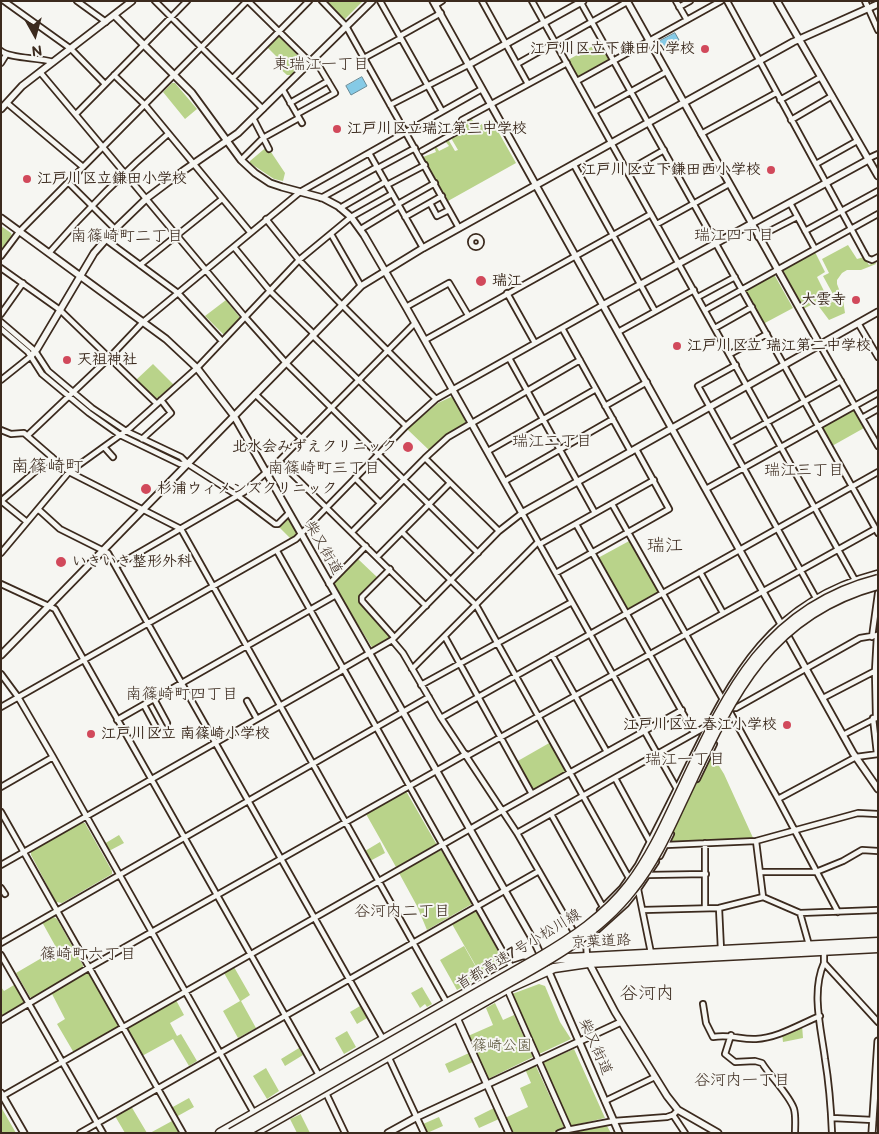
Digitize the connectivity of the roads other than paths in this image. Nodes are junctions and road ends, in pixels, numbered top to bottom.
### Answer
1 (4, 1) edge
2 (77, 1) edge
3 (132, 1) edge
4 (155, 1) edge
5 (187, 1) edge
6 (248, 1) edge
7 (309, 1) edge
8 (322, 1) edge
9 (372, 1) edge
10 (380, 1) edge
11 (442, 1) edge
12 (482, 1) edge
13 (532, 1) edge
14 (676, 1) edge
15 (690, 1) edge
16 (721, 1) edge
17 (727, 1) edge
18 (777, 1) edge
19 (865, 1) edge
20 (581, 2) edge
21 (627, 2) edge
22 (435, 3) edge
23 (878, 4) edge
24 (679, 7) junction
25 (868, 8) junction
26 (441, 13) junction
27 (114, 16) junction
28 (171, 17) junction
29 (687, 20) junction
30 (106, 22) junction
31 (592, 22) junction
32 (544, 23) junction
33 (346, 26) junction
34 (878, 30) edge
35 (279, 31) junction
36 (401, 37) junction
37 (798, 39) junction
38 (649, 41) junction
39 (555, 43) junction
40 (506, 44) junction
41 (144, 45) junction
42 (202, 47) junction
43 (71, 49) junction
44 (1, 52) edge
45 (6, 55) junction
46 (364, 58) junction
47 (312, 60) junction
48 (760, 60) junction
49 (614, 61) junction
50 (53, 62) junction
51 (1, 63) edge
52 (567, 63) junction
53 (517, 64) junction
54 (468, 65) junction
55 (40, 72) junction
56 (666, 72) junction
57 (114, 75) junction
58 (174, 75) junction
59 (821, 77) junction
60 (233, 78) junction
61 (328, 81) junction
62 (577, 81) junction
63 (105, 84) junction
64 (528, 84) junction
65 (428, 86) junction
66 (482, 89) junction
67 (283, 90) junction
68 (631, 91) junction
69 (776, 93) junction
70 (832, 96) junction
71 (780, 100) junction
72 (290, 102) junction
73 (6, 103) junction
74 (684, 103) junction
75 (490, 104) junction
76 (144, 105) junction
77 (390, 105) junction
78 (1, 109) edge
79 (263, 109) junction
80 (442, 111) junction
81 (594, 112) junction
82 (76, 114) junction
83 (298, 116) junction
84 (254, 120) junction
85 (791, 120) junction
86 (648, 122) junction
87 (302, 123) dead end
88 (405, 132) junction
89 (168, 134) junction
90 (701, 134) junction
91 (263, 138) junction
92 (857, 141) junction
93 (228, 142) junction
94 (612, 143) junction
95 (104, 146) junction
96 (415, 148) junction
97 (269, 149) dead end
98 (664, 150) junction
99 (422, 151) dead end
100 (369, 153) junction
101 (878, 154) edge
102 (868, 159) junction
103 (241, 160) junction
104 (816, 164) junction
105 (193, 165) junction
106 (424, 165) junction
107 (574, 165) junction
108 (83, 167) junction
109 (377, 167) junction
110 (627, 171) junction
111 (125, 172) junction
112 (878, 176) edge
113 (68, 182) junction
114 (386, 183) junction
115 (435, 183) junction
116 (826, 183) junction
117 (729, 184) junction
118 (536, 185) junction
119 (878, 191) edge
120 (300, 192) junction
121 (392, 194) junction
122 (442, 196) junction
123 (147, 198) junction
124 (321, 198) junction
125 (222, 199) junction
126 (430, 203) junction
127 (694, 204) junction
128 (790, 204) junction
129 (91, 205) junction
130 (399, 205) junction
131 (340, 208) junction
132 (449, 210) junction
133 (842, 211) junction
134 (651, 214) junction
135 (878, 214) edge
136 (352, 217) junction
137 (405, 217) junction
138 (797, 217) junction
139 (1, 218) edge
140 (266, 219) junction
141 (657, 224) junction
142 (751, 224) junction
143 (459, 228) junction
144 (852, 228) junction
145 (115, 229) junction
146 (361, 229) junction
147 (805, 231) junction
148 (19, 232) junction
149 (250, 232) junction
150 (331, 234) junction
151 (178, 235) junction
152 (613, 235) junction
153 (758, 237) junction
154 (105, 239) junction
155 (716, 244) junction
156 (234, 246) junction
157 (423, 248) junction
158 (815, 249) junction
159 (49, 254) junction
160 (575, 255) junction
161 (1, 256) edge
162 (878, 257) edge
163 (300, 260) junction
164 (679, 264) junction
165 (140, 265) junction
166 (1, 268) edge
167 (206, 270) junction
168 (777, 270) junction
169 (384, 271) junction
170 (80, 276) junction
171 (734, 277) junction
172 (23, 283) junction
173 (641, 285) junction
174 (361, 286) junction
175 (742, 289) junction
176 (694, 290) junction
177 (270, 291) junction
178 (178, 293) junction
179 (507, 294) junction
180 (698, 297) junction
181 (341, 304) junction
182 (603, 305) junction
183 (406, 307) junction
184 (752, 307) junction
185 (60, 310) junction
186 (705, 310) junction
187 (656, 311) junction
188 (878, 312) edge
189 (1, 314) edge
190 (468, 315) junction
191 (246, 317) junction
192 (1, 322) edge
193 (143, 322) junction
194 (415, 323) junction
195 (858, 323) junction
196 (562, 328) junction
197 (715, 328) junction
198 (1, 329) edge
199 (618, 332) junction
200 (313, 334) junction
201 (767, 334) junction
202 (425, 340) junction
203 (222, 341) junction
204 (535, 343) junction
205 (820, 344) junction
206 (387, 350) junction
207 (33, 354) junction
208 (730, 354) junction
209 (878, 357) edge
210 (109, 358) junction
211 (509, 358) junction
212 (580, 360) junction
213 (286, 363) junction
214 (736, 365) junction
215 (784, 365) junction
216 (197, 368) junction
217 (358, 379) junction
218 (1, 380) edge
219 (841, 381) junction
220 (646, 382) junction
221 (748, 386) junction
222 (453, 389) junction
223 (527, 390) junction
224 (596, 390) junction
225 (878, 393) edge
226 (255, 394) junction
227 (70, 395) junction
228 (436, 399) junction
229 (159, 402) junction
230 (804, 402) junction
231 (606, 406) junction
232 (855, 406) junction
233 (331, 408) junction
234 (710, 408) junction
235 (878, 409) edge
236 (234, 416) junction
237 (862, 418) junction
238 (613, 419) junction
239 (543, 420) junction
240 (471, 422) junction
241 (768, 422) junction
242 (406, 426) junction
243 (818, 427) junction
244 (672, 428) junction
245 (1, 430) edge
246 (126, 431) junction
247 (28, 435) junction
248 (120, 435) junction
249 (301, 438) junction
250 (142, 439) junction
251 (730, 443) junction
252 (878, 446) edge
253 (104, 447) junction
254 (782, 447) junction
255 (560, 449) junction
256 (634, 450) junction
257 (488, 451) junction
258 (379, 454) junction
259 (52, 457) junction
260 (113, 457) dead end
261 (425, 458) junction
262 (279, 461) junction
263 (188, 464) junction
264 (744, 468) junction
265 (69, 472) junction
266 (266, 472) junction
267 (878, 472) edge
268 (355, 478) junction
269 (404, 479) junction
270 (654, 480) junction
271 (505, 481) junction
272 (578, 482) junction
273 (450, 483) junction
274 (852, 486) junction
275 (706, 489) junction
276 (238, 496) junction
277 (1, 501) edge
278 (380, 503) junction
279 (429, 504) junction
280 (612, 504) junction
281 (814, 507) junction
282 (326, 508) junction
283 (38, 509) junction
284 (142, 510) junction
285 (289, 513) junction
286 (522, 513) junction
287 (595, 513) junction
288 (27, 522) junction
289 (576, 524) junction
290 (778, 528) junction
291 (181, 529) junction
292 (876, 531) edge
293 (352, 532) junction
294 (402, 532) junction
295 (499, 532) junction
296 (628, 532) junction
297 (301, 534) junction
298 (539, 543) junction
299 (366, 546) junction
300 (740, 549) junction
301 (838, 549) junction
302 (104, 550) junction
303 (276, 551) junction
304 (592, 552) junction
305 (1, 553) edge
306 (478, 553) junction
307 (377, 557) junction
308 (116, 566) junction
309 (390, 568) junction
310 (801, 570) junction
311 (700, 572) junction
312 (556, 573) junction
313 (878, 573) edge
314 (878, 578) edge
315 (451, 580) junction
316 (855, 580) junction
317 (1, 584) edge
318 (329, 584) junction
319 (878, 586) edge
320 (213, 587) junction
321 (763, 591) junction
322 (663, 593) junction
323 (878, 593) edge
324 (336, 595) junction
325 (816, 598) junction
326 (572, 602) junction
327 (476, 605) junction
328 (50, 606) junction
329 (426, 606) junction
330 (309, 610) junction
331 (626, 613) junction
332 (723, 613) junction
333 (781, 623) junction
334 (148, 624) junction
335 (590, 634) junction
336 (686, 634) junction
337 (788, 636) junction
338 (876, 636) edge
339 (445, 637) junction
340 (393, 639) junction
341 (497, 643) junction
342 (246, 646) junction
343 (370, 654) junction
344 (552, 654) junction
345 (650, 654) junction
346 (1, 655) edge
347 (83, 660) junction
348 (460, 664) junction
349 (806, 668) junction
350 (412, 669) junction
351 (343, 670) junction
352 (875, 672) junction
353 (1, 674) edge
354 (515, 675) junction
355 (613, 675) junction
356 (181, 683) junction
357 (422, 685) junction
358 (576, 695) junction
359 (478, 696) junction
360 (18, 697) junction
361 (429, 697) junction
362 (722, 698) junction
363 (823, 698) junction
364 (154, 699) junction
365 (247, 701) dead end
366 (144, 705) junction
367 (280, 706) junction
368 (1, 707) edge
369 (682, 710) junction
370 (731, 710) junction
371 (403, 712) junction
372 (538, 716) junction
373 (876, 717) edge
374 (441, 718) junction
375 (257, 719) junction
376 (117, 720) junction
377 (167, 723) dead end
378 (708, 725) junction
379 (376, 727) junction
380 (157, 729) dead end
381 (645, 731) junction
382 (694, 733) junction
383 (843, 735) junction
384 (500, 737) junction
385 (216, 743) junction
386 (607, 752) junction
387 (657, 754) junction
388 (877, 754) edge
389 (466, 755) junction
390 (53, 757) junction
391 (856, 757) junction
392 (313, 764) junction
393 (436, 771) junction
394 (570, 773) junction
395 (615, 778) junction
396 (151, 780) junction
397 (409, 786) junction
398 (1, 787) edge
399 (677, 789) junction
400 (878, 789) edge
401 (532, 794) junction
402 (583, 796) junction
403 (778, 799) junction
404 (248, 801) junction
405 (502, 811) junction
406 (1, 812) edge
407 (552, 814) junction
408 (878, 814) edge
409 (86, 816) junction
410 (346, 822) junction
411 (470, 830) junction
412 (795, 831) junction
413 (517, 833) junction
414 (184, 838) junction
415 (756, 841) junction
416 (650, 842) junction
417 (705, 844) junction
418 (666, 845) junction
419 (443, 846) junction
420 (878, 851) edge
421 (24, 852) junction
422 (281, 858) junction
423 (1, 865) edge
424 (539, 871) junction
425 (760, 872) junction
426 (816, 872) junction
427 (706, 874) junction
428 (120, 875) junction
429 (648, 875) junction
430 (629, 878) junction
431 (379, 880) junction
432 (1, 888) edge
433 (638, 889) junction
434 (505, 891) junction
435 (5, 894) dead end
436 (217, 896) junction
437 (763, 897) junction
438 (476, 907) junction
439 (603, 907) junction
440 (705, 908) junction
441 (719, 908) junction
442 (643, 910) junction
443 (878, 910) edge
444 (58, 911) junction
445 (838, 912) junction
446 (800, 913) junction
447 (314, 918) junction
448 (152, 932) junction
449 (574, 932) junction
450 (414, 942) junction
451 (878, 942) edge
452 (1, 943) edge
453 (809, 945) junction
454 (878, 948) edge
455 (721, 950) junction
456 (824, 951) junction
457 (651, 953) junction
458 (1, 955) edge
459 (251, 955) junction
460 (543, 960) junction
461 (588, 960) junction
462 (824, 963) junction
463 (90, 967) junction
464 (512, 968) junction
465 (548, 970) junction
466 (349, 979) junction
467 (507, 989) junction
468 (185, 992) junction
469 (29, 1003) junction
470 (447, 1003) junction
471 (702, 1004) dead end
472 (285, 1015) junction
473 (456, 1016) junction
474 (820, 1016) junction
475 (1, 1020) edge
476 (621, 1022) junction
477 (878, 1022) edge
478 (124, 1027) junction
479 (731, 1035) junction
480 (383, 1040) junction
481 (579, 1041) junction
482 (878, 1041) edge
483 (220, 1052) junction
484 (374, 1054) junction
485 (388, 1056) junction
486 (538, 1060) junction
487 (62, 1062) junction
488 (319, 1076) junction
489 (655, 1077) junction
490 (876, 1083) edge
491 (487, 1084) junction
492 (158, 1088) junction
493 (326, 1092) junction
494 (2, 1095) edge
495 (605, 1101) junction
496 (678, 1110) junction
497 (255, 1113) junction
498 (673, 1115) junction
499 (417, 1117) junction
500 (832, 1118) junction
501 (872, 1120) junction
502 (614, 1122) junction
503 (97, 1123) junction
504 (571, 1130) edge
505 (259, 1131) edge
506 (24, 1133) edge
507 (80, 1133) edge
508 (103, 1133) edge
509 (183, 1133) edge
510 (220, 1133) edge
511 (231, 1133) edge
512 (244, 1133) edge
513 (345, 1133) edge
514 (388, 1133) edge
515 (424, 1133) edge
516 (509, 1133) edge
517 (559, 1133) edge
518 (619, 1133) edge
519 (685, 1133) edge
520 (718, 1133) edge
521 (795, 1133) edge
522 (832, 1133) edge
523 (872, 1133) edge

1 - 43 street
2 - 30 street
3 - 27 street
4 - 28 street
5 - 28 street
6 - 35 street
6 - 42 street
7 - 35 street
8 - 33 street
9 - 33 street
10 - 36 street
11 - 22 street
12 - 40 street
13 - 32 street
14 - 24 street
15 - 24 street
16 - 29 street
17 - 48 street
18 - 37 street
19 - 25 street
20 - 31 street
20 - 32 street
21 - 31 street
21 - 38 street
22 - 26 street
23 - 25 street
24 - 29 street
25 - 34 street
25 - 37 street
26 - 36 street
26 - 54 street
27 - 30 street
27 - 41 street
28 - 41 street
28 - 42 street
29 - 38 street
30 - 43 street
31 - 39 street
31 - 49 street
32 - 39 street
32 - 40 street
33 - 46 street
33 - 47 street
35 - 47 street
35 - 60 street
36 - 46 street
36 - 65 street
37 - 48 street
37 - 59 street
38 - 49 street
38 - 56 street
39 - 52 street
39 - 53 street
40 - 53 street
40 - 54 street
41 - 57 street
41 - 58 street
42 - 58 street
42 - 60 street
43 - 50 street
43 - 63 street
44 - 45 street
45 - 50 street
45 - 51 street
46 - 77 street
47 - 61 street
47 - 67 street
48 - 69 street
48 - 74 street
49 - 62 street
49 - 68 street
50 - 55 street
52 - 62 street
52 - 64 street
53 - 64 street
54 - 65 street
54 - 66 street
55 - 73 street
55 - 82 street
56 - 68 street
56 - 74 street
57 - 63 street
57 - 76 street
58 - 76 street
58 - 93 street
59 - 70 street
59 - 71 street
60 - 79 street
61 - 72 street
61 - 83 street
62 - 81 street
63 - 82 street
64 - 75 street
65 - 77 street
65 - 80 street
66 - 75 street
66 - 80 street
67 - 72 street
67 - 79 street
68 - 81 street
68 - 86 street
69 - 71 street
69 - 90 street
70 - 85 street
70 - 92 street
71 - 85 street
72 - 83 street
73 - 78 street
73 - 108 street
74 - 86 street
74 - 90 street
75 - 99 street
75 - 118 street
76 - 89 street
76 - 95 street
77 - 88 street
79 - 84 street
80 - 88 street
81 - 94 street
82 - 95 street
83 - 87 street
83 - 91 street
84 - 91 street
84 - 93 street
85 - 104 street
86 - 94 street
86 - 98 street
88 - 96 street
88 - 100 street
89 - 105 street
89 - 111 street
90 - 117 street
91 - 97 street
91 - 103 street
92 - 102 street
92 - 104 street
93 - 103 street
93 - 105 street
94 - 107 street
94 - 110 street
95 - 108 street
95 - 111 street
96 - 106 street
96 - 109 street
98 - 110 street
98 - 127 street
100 - 109 street
100 - 120 street
101 - 102 street
102 - 112 street
102 - 116 street
103 - 120 street
104 - 116 street
105 - 123 street
105 - 125 street
106 - 114 street
106 - 115 street
107 - 118 street
107 - 152 street
108 - 113 street
109 - 114 street
109 - 124 street
110 - 134 street
111 - 123 street
111 - 129 street
113 - 129 street
113 - 148 street
114 - 121 street
114 - 131 street
115 - 122 street
115 - 130 street
116 - 128 street
116 - 133 street
117 - 127 street
117 - 142 street
118 - 143 street
118 - 160 street
119 - 133 street
120 - 124 street
120 - 140 street
121 - 130 street
121 - 136 street
122 - 126 street
122 - 132 street
123 - 145 street
123 - 151 street
124 - 131 street
125 - 149 street
125 - 151 street
126 - 132 street
126 - 137 street
127 - 141 street
127 - 155 street
128 - 138 street
128 - 142 street
129 - 145 street
129 - 159 street
130 - 137 street
130 - 146 street
131 - 136 street
132 - 143 street
133 - 144 street
133 - 147 street
134 - 141 street
134 - 152 street
135 - 144 street
136 - 146 street
136 - 150 street
137 - 157 street
138 - 147 street
138 - 153 street
139 - 148 street, 柴又街道
140 - 149 street
140 - 163 street
141 - 164 street
142 - 153 street
142 - 155 street
143 - 157 street
144 - 158 street
144 - 162 street
145 - 154 street
146 - 169 street
147 - 158 street
148 - 159 street, 柴又街道
148 - 161 street
149 - 156 street
150 - 163 street
150 - 174 street
151 - 165 street
151 - 167 street
152 - 160 street
152 - 173 street
153 - 168 street
154 - 165 street
154 - 170 street
155 - 164 street
155 - 171 street
156 - 167 street
156 - 177 street
157 - 169 street
158 - 168 street
159 - 170 street, 柴又街道
160 - 179 street
160 - 182 street
163 - 177 street
163 - 181 street
164 - 173 street
164 - 176 street
165 - 178 street
166 - 172 street
167 - 178 street
167 - 191 street
168 - 175 street
168 - 205 street
169 - 174 street
169 - 183 street
170 - 185 street
170 - 193 street, 柴又街道
171 - 175 street
171 - 180 street
172 - 185 street
172 - 189 street
173 - 182 street
173 - 187 street
174 - 181 street
175 - 184 street
175 - 186 street
176 - 180 street
176 - 187 street
177 - 191 street
177 - 200 street
178 - 193 street
178 - 203 street
179 - 190 street
179 - 204 street
180 - 186 street
181 - 200 street
181 - 206 street
182 - 196 street
182 - 199 street
183 - 190 street
183 - 194 street
184 - 197 street
184 - 201 street
185 - 207 street
185 - 210 street
186 - 197 street
187 - 199 street
188 - 195 street
190 - 202 street
191 - 203 street
191 - 213 street
192 - 207 street
193 - 210 street
193 - 216 street, 柴又街道
194 - 202 street
194 - 206 street
195 - 205 street
195 - 209 street
196 - 204 street
196 - 212 street
197 - 208 street
198 - 207 street
199 - 220 street
200 - 213 street
200 - 217 street
201 - 208 street
201 - 215 street
202 - 222 street
203 - 216 street
204 - 211 street
205 - 215 street
205 - 219 street
206 - 217 street
206 - 228 street
207 - 218 street
207 - 227 street
208 - 214 street
210 - 227 street
210 - 229 street
211 - 222 street
211 - 223 street
212 - 223 street
212 - 224 street
213 - 226 street
213 - 233 street
214 - 221 street
214 - 234 street
215 - 221 street
215 - 230 street
216 - 229 street
216 - 236 street, 柴又街道
217 - 233 street
217 - 242 street
219 - 230 street
219 - 232 street
220 - 231 street
220 - 244 street
221 - 234 street
221 - 241 street
222 - 228 street
222 - 240 street
223 - 239 street
223 - 240 street
224 - 231 street
224 - 239 street
225 - 232 street
226 - 236 street
226 - 249 street
227 - 246 street
227 - 247 street
227 - 248 street
228 - 242 street
229 - 246 street
229 - 250 street
230 - 241 street
230 - 243 street
231 - 238 street
232 - 237 street
232 - 243 street
233 - 249 street
233 - 258 street
234 - 244 street
234 - 251 street
235 - 237 street
236 - 263 street
236 - 266 street, 柴又街道
237 - 252 street
238 - 255 street
238 - 256 street
239 - 255 street
239 - 257 street
240 - 257 street
240 - 261 street
241 - 251 street
241 - 254 street
242 - 258 street
243 - 254 street
243 - 274 street
244 - 256 street
244 - 275 street
245 - 247 street
246 - 248 street
246 - 250 street
247 - 259 street
248 - 253 street
248 - 263 street
249 - 262 street
250 - 263 street
251 - 264 street
253 - 260 street
253 - 265 street
254 - 264 street
254 - 281 street
255 - 271 street
255 - 272 street
256 - 270 street
256 - 272 street
257 - 271 street
258 - 268 street
258 - 269 street
259 - 265 street
259 - 277 street
261 - 269 street
261 - 273 street
262 - 266 street
262 - 282 street
263 - 276 street
263 - 284 street
264 - 275 street
264 - 290 street
265 - 283 street
265 - 284 street
266 - 276 street
266 - 285 street, 柴又街道
267 - 274 street
268 - 278 street
268 - 282 street
269 - 278 street
269 - 279 street
270 - 280 street
270 - 296 street
271 - 286 street
272 - 286 street
272 - 287 street
273 - 279 street
273 - 295 street
274 - 281 street
274 - 292 street
275 - 300 street
276 - 285 street
276 - 291 street
277 - 288 street
278 - 293 street
279 - 294 street
279 - 306 street
280 - 287 street
280 - 296 street
281 - 290 street
281 - 301 street
282 - 293 street
282 - 297 street
283 - 288 street
283 - 302 street
284 - 291 street
284 - 302 street
285 - 297 street, 柴又街道
286 - 295 street
286 - 298 street
287 - 289 street
288 - 305 street
289 - 298 street
289 - 304 street
290 - 300 street
290 - 310 street
291 - 308 street
291 - 320 street
292 - 301 street
293 - 299 street
294 - 307 street
294 - 315 street
295 - 306 street
296 - 304 street
296 - 322 street
297 - 303 street
297 - 318 street, 柴又街道
298 - 312 street
298 - 327 street
299 - 307 street
299 - 318 street
300 - 311 street
300 - 321 street
301 - 310 street
301 - 316 street
302 - 308 street
302 - 328 street
303 - 320 street
303 - 330 street
304 - 312 street
304 - 331 street
306 - 315 street
307 - 309 street
308 - 334 street
309 - 329 street
309 - 340 street
310 - 321 street
310 - 325 street
311 - 322 street
311 - 332 street
312 - 326 street
313 - 316 street
314 - 484 highway, 首都高速7号小松川線, bridge
315 - 327 street
315 - 329 street
316 - 325 street
317 - 328 street
318 - 324 street, 柴又街道
319 - 337 street
319 - 484 highway, 首都高速7号小松川線, bridge
320 - 334 street
320 - 342 street
321 - 332 street
321 - 333 street
322 - 331 street
322 - 336 street
323 - 338 street
324 - 330 street
324 - 343 street, 柴又街道
325 - 333 street
326 - 335 street
326 - 341 street
327 - 339 street
327 - 341 street
328 - 346 street
328 - 347 street
329 - 340 street
330 - 342 street
330 - 351 street
331 - 335 street
331 - 345 street
332 - 336 street
333 - 337 street
333 - 362 street
334 - 347 street
334 - 356 street
335 - 344 street
335 - 355 street
336 - 345 street
336 - 362 street
337 - 349 street
337 - 370 street
338 - 349 street
338 - 352 street
339 - 348 street
339 - 350 street
340 - 343 street
340 - 350 street
341 - 348 street
341 - 354 street
342 - 356 street
342 - 367 street
343 - 351 street
343 - 371 street, 柴又街道
344 - 354 street
344 - 358 street
345 - 355 street
345 - 369 street
347 - 360 street
347 - 376 street
348 - 357 street
348 - 359 street
349 - 363 street
349 - 370 street
350 - 357 street
351 - 367 street
351 - 379 street
352 - 363 street
352 - 373 street
353 - 360 street
354 - 359 street
354 - 372 street
355 - 358 street
355 - 381 street
356 - 364 street
356 - 385 street
357 - 361 street
358 - 372 street
358 - 386 street
359 - 374 street
359 - 384 street
360 - 368 street
360 - 390 street
361 - 371 street
361 - 374 street
362 - 378 street
363 - 383 street
364 - 366 street
364 - 377 street
365 - 375 street
366 - 376 street
366 - 380 street
367 - 375 street
367 - 392 street
369 - 381 street
369 - 382 street
370 - 403 street
370 - 418 street
371 - 379 street
371 - 393 street, 柴又街道
372 - 384 street
372 - 394 street
373 - 383 street
373 - 388 street
374 - 389 street
375 - 385 street
376 - 396 street
378 - 382 street
378 - 399 street
379 - 392 street
379 - 397 street
381 - 386 street
381 - 387 street
382 - 387 street
383 - 391 street
384 - 389 street
384 - 401 street
385 - 396 street
385 - 404 street
386 - 394 street
387 - 395 street
387 - 399 street
388 - 391 street
389 - 393 street
389 - 405 street
390 - 398 street
390 - 409 street
391 - 400 street
391 - 403 street
392 - 404 street
392 - 410 street
393 - 397 street
393 - 411 street, 柴又街道
394 - 401 street
394 - 402 street
395 - 402 street
395 - 416 street
396 - 409 street
396 - 414 street
397 - 410 street
397 - 419 street
399 - 416 street
401 - 405 street
402 - 407 street
402 - 430 street
403 - 412 street
404 - 414 street
404 - 422 street
405 - 411 street
405 - 413 street
406 - 421 street
407 - 413 street
407 - 439 street
408 - 412 street
409 - 421 street
409 - 428 street
410 - 422 street
410 - 431 street
411 - 419 street
411 - 434 street, 柴又街道
412 - 415 street
412 - 426 street
413 - 424 street
414 - 428 street
414 - 436 street
415 - 417 street
415 - 425 street
416 - 430 street
417 - 418 street
417 - 427 street
418 - 429 street
419 - 431 street
419 - 438 street
420 - 426 street
421 - 423 street
421 - 444 street
422 - 436 street
422 - 447 street
424 - 434 street
424 - 449 street
425 - 426 street
425 - 437 street
426 - 445 street
427 - 429 street
427 - 440 street
428 - 444 street
428 - 448 street
429 - 433 street
430 - 439 street
431 - 447 street
431 - 450 street
432 - 435 street
433 - 442 street
433 - 461 street
434 - 438 street
434 - 460 street, 柴又街道
436 - 448 street
436 - 459 street
437 - 441 street
437 - 446 street
438 - 450 street
438 - 464 street
439 - 449 street
440 - 441 street
440 - 442 street
441 - 455 street
442 - 457 street
443 - 445 street
444 - 452 street
444 - 463 street
445 - 446 street
446 - 453 street
447 - 459 street
447 - 466 street
448 - 463 street
448 - 468 street
449 - 460 street
450 - 466 street
450 - 470 street
451 - 453 highway, 京葉道路
453 - 455 highway, 京葉道路
454 - 456 highway, 京葉道路
455 - 457 highway, 京葉道路
456 - 461 highway, 京葉道路
456 - 462 street
457 - 461 highway, 京葉道路
458 - 469 street
459 - 468 street
459 - 472 street
460 - 461 highway, 京葉道路
460 - 464 highway, 京葉道路
461 - 465 highway, 京葉道路
461 - 476 street
462 - 474 street
462 - 477 street
463 - 469 street
463 - 478 street
464 - 470 highway, 京葉道路
465 - 467 highway, 京葉道路
465 - 481 street, 柴又街道
466 - 472 street
466 - 480 street
467 - 473 highway, 京葉道路
467 - 486 street
468 - 478 street
468 - 483 street
469 - 475 street
469 - 487 street
470 - 480 highway, 京葉道路
471 - 479 street
472 - 483 street
472 - 488 street
473 - 485 highway, 京葉道路
473 - 491 street
474 - 479 street
474 - 500 street
476 - 481 street
476 - 489 street
478 - 487 street
478 - 492 street
479 - 521 street
480 - 488 highway, 京葉道路
481 - 486 street
481 - 495 street, 柴又街道
482 - 490 street
483 - 492 street
483 - 497 street
484 - 511 highway, bridge
484 - 512 highway, bridge
485 - 493 highway, 京葉道路
485 - 499 street
486 - 491 street
486 - 504 street
487 - 494 street
487 - 503 street
488 - 493 street
488 - 497 highway, 京葉道路
489 - 495 street
489 - 496 street
490 - 501 street
491 - 499 street
491 - 516 street
492 - 503 street
492 - 509 street
493 - 505 highway, 京葉道路
493 - 513 street
494 - 506 street
495 - 502 street, 柴又街道
496 - 498 street
496 - 520 street
497 - 505 street
497 - 510 highway, 京葉道路
498 - 502 street
498 - 519 street
499 - 514 street
499 - 515 street
500 - 501 street
500 - 522 street
501 - 523 street
502 - 504 street
502 - 518 street, 柴又街道
503 - 507 street
503 - 508 street
504 - 517 street

